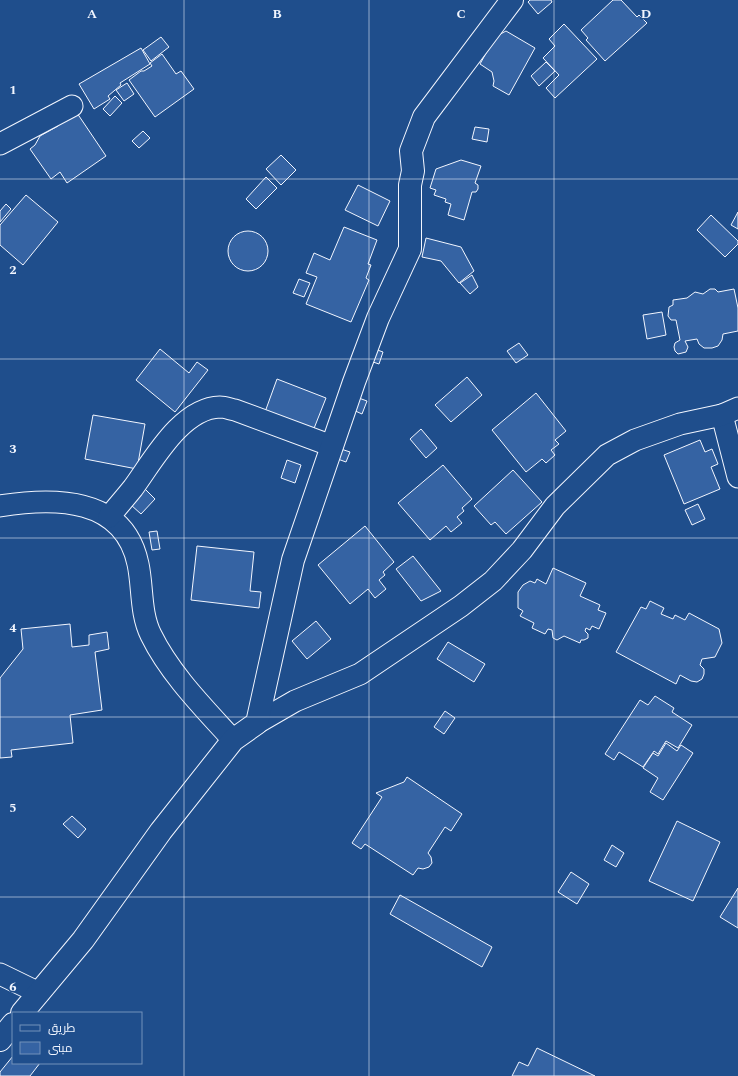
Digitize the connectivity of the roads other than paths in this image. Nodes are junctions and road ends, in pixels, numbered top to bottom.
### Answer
1 (512, 0) edge
2 (72, 106) dead end
3 (0, 144) edge
4 (730, 412) edge
5 (332, 446) junction
6 (738, 477) edge
7 (0, 506) edge
8 (109, 516) junction
9 (257, 723) junction
10 (233, 740) junction
11 (0, 974) edge
12 (39, 993) junction
13 (23, 1012) edge
14 (12, 1025) edge
15 (0, 1040) edge

1 - 5 street
2 - 3 street
4 - 6 street
4 - 9 street
5 - 8 street
5 - 9 street
7 - 8 street
8 - 10 street
9 - 10 street
10 - 12 street
11 - 12 street
12 - 13 street
14 - 15 street

